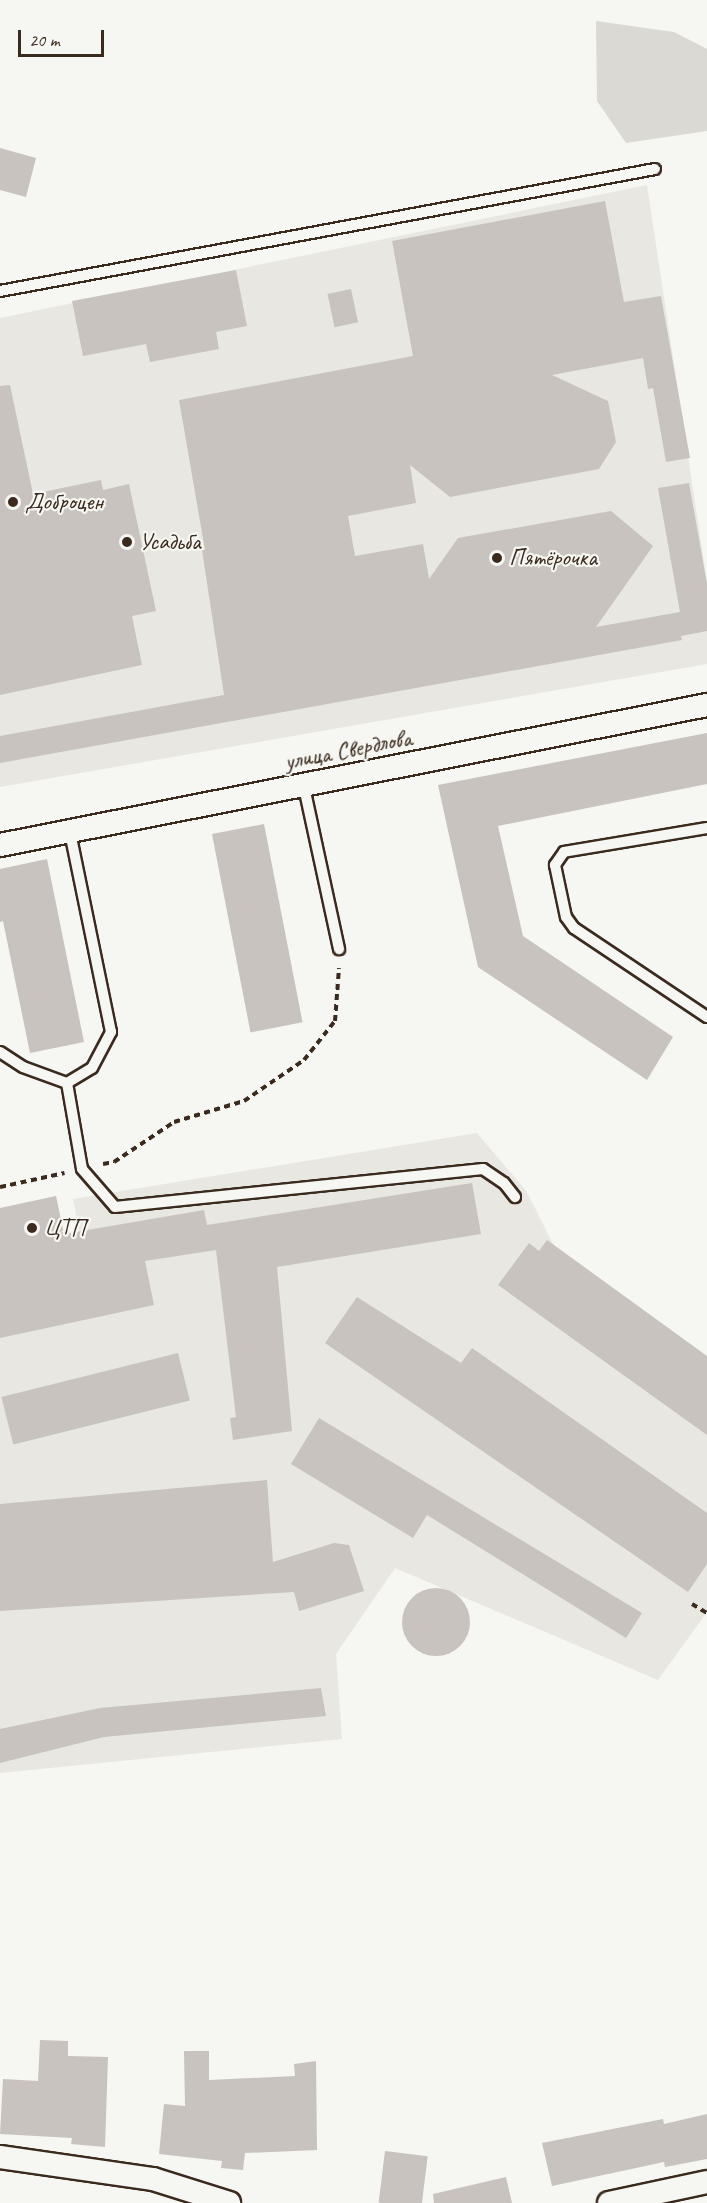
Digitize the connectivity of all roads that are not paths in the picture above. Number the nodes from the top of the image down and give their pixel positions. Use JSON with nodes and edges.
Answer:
{"nodes":[{"id":1,"x":655,"y":169,"type":"dead end"},
{"id":2,"x":0,"y":291,"type":"edge"},
{"id":3,"x":707,"y":705,"type":"edge"},
{"id":4,"x":304,"y":787,"type":"junction"},
{"id":5,"x":707,"y":828,"type":"edge"},
{"id":6,"x":70,"y":832,"type":"junction"},
{"id":7,"x":0,"y":845,"type":"edge"},
{"id":8,"x":339,"y":949,"type":"road end"},
{"id":9,"x":707,"y":1017,"type":"edge"},
{"id":10,"x":0,"y":1052,"type":"edge"},
{"id":11,"x":68,"y":1083,"type":"junction"},
{"id":12,"x":515,"y":1197,"type":"dead end"},
{"id":13,"x":0,"y":2157,"type":"edge"},
{"id":14,"x":707,"y":2182,"type":"edge"},
{"id":15,"x":229,"y":2203,"type":"edge"},
{"id":16,"x":609,"y":2203,"type":"edge"}],
"edges":[{"from":1,"to":2,"type":"lane"},
{"from":3,"to":4,"type":"street","name":"улица Свердлова"},
{"from":4,"to":6,"type":"street","name":"улица Свердлова"},
{"from":4,"to":8,"type":"lane"},
{"from":5,"to":9,"type":"lane"},
{"from":6,"to":7,"type":"street","name":"улица Свердлова"},
{"from":6,"to":11,"type":"lane"},
{"from":10,"to":11,"type":"lane"},
{"from":11,"to":12,"type":"lane"},
{"from":13,"to":15,"type":"street"},
{"from":14,"to":16,"type":"street"}]}
